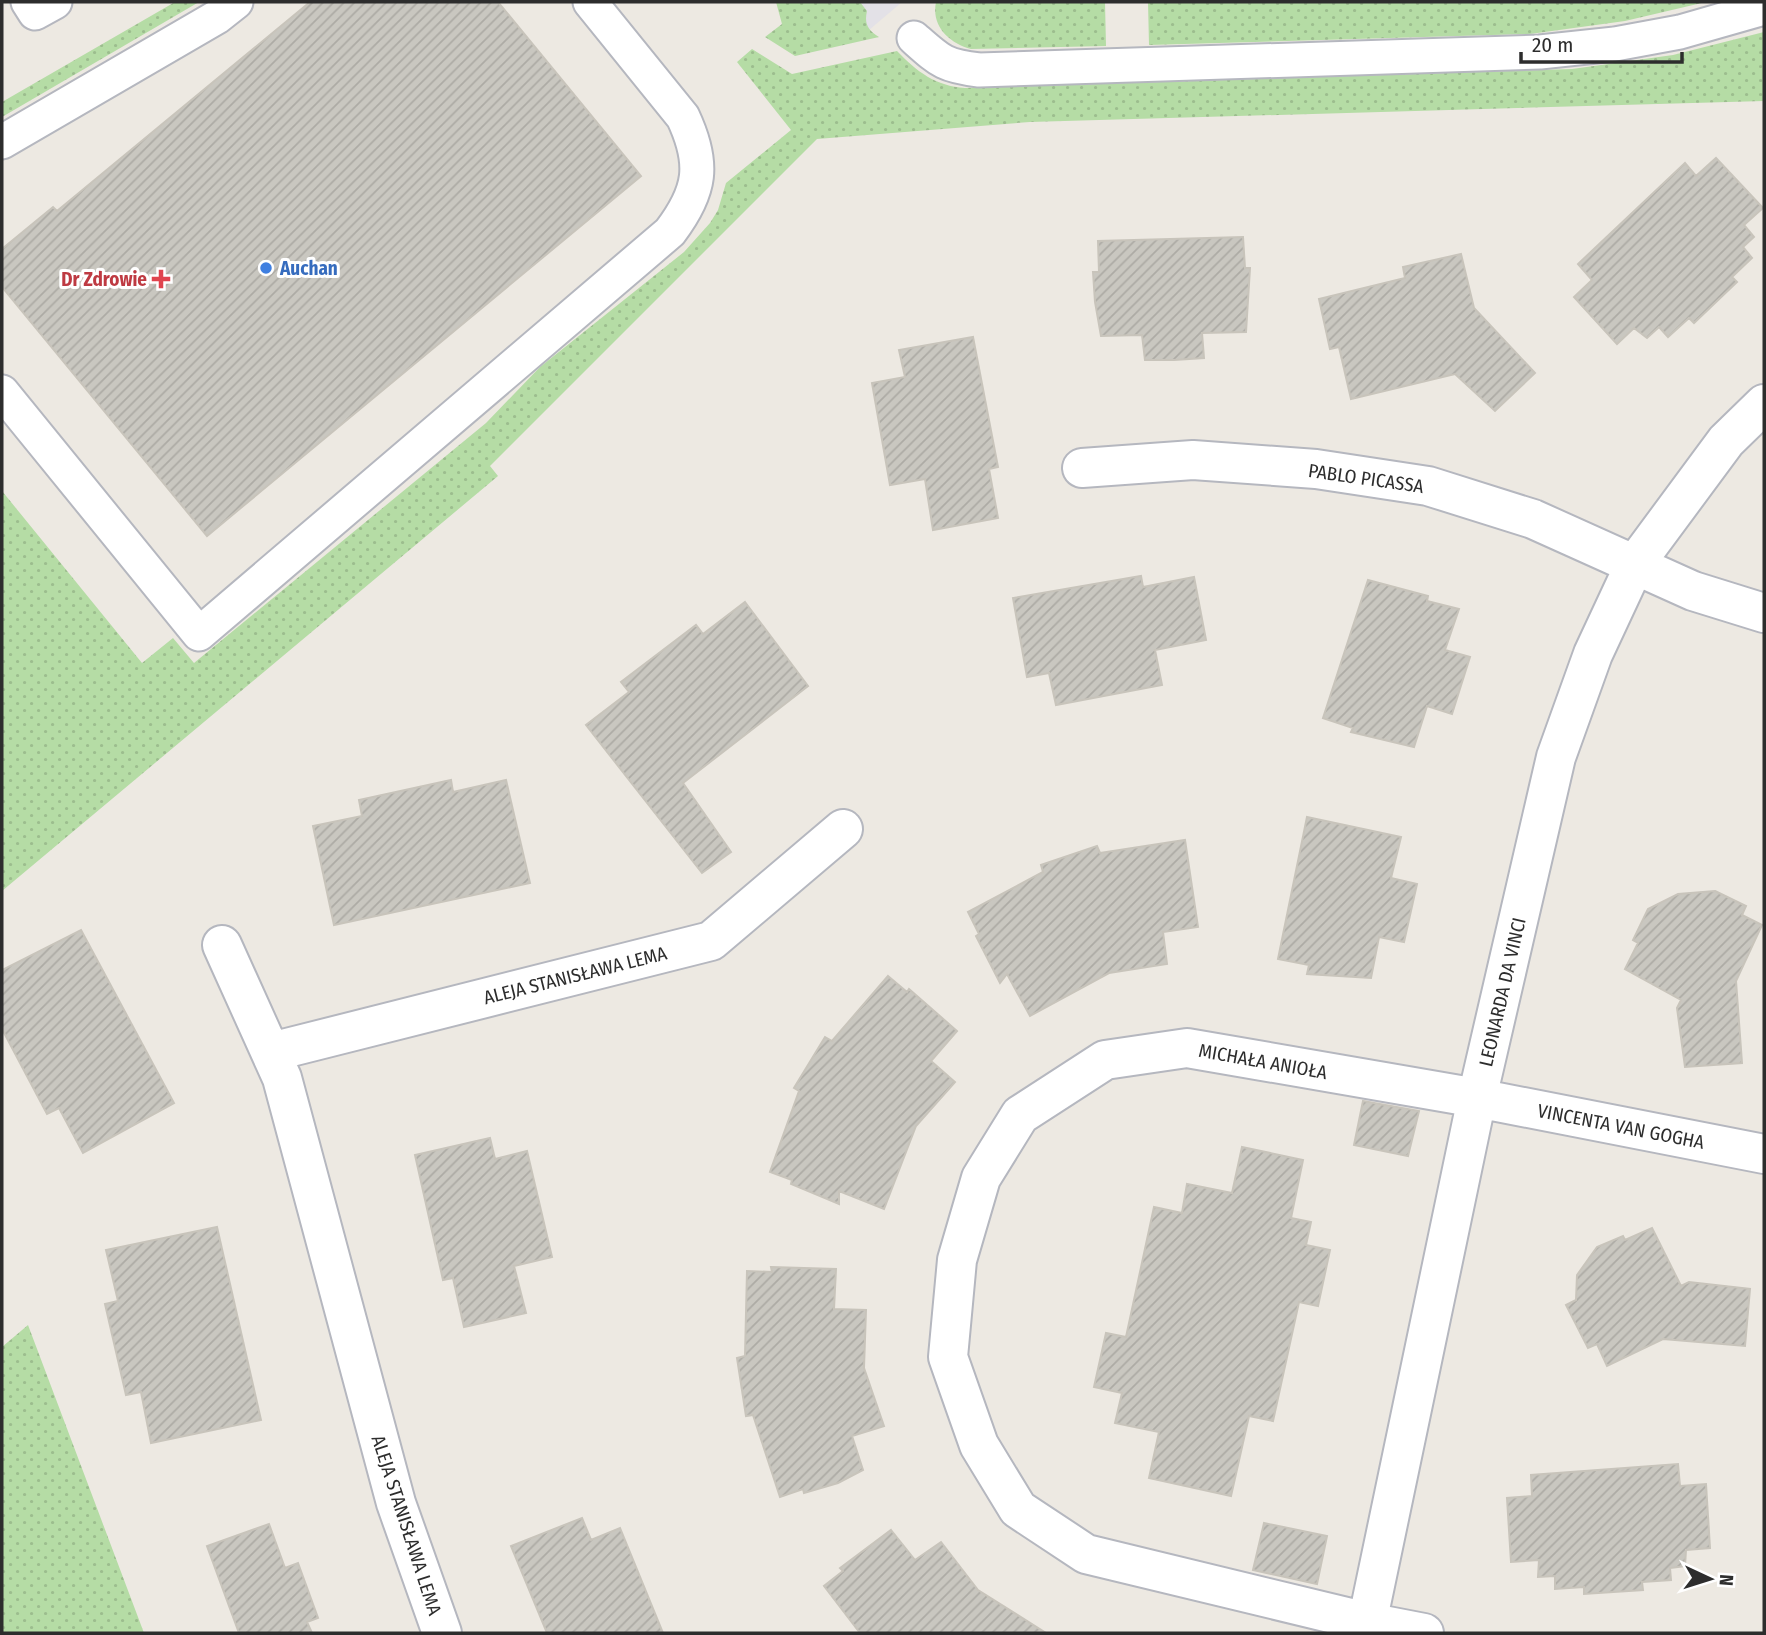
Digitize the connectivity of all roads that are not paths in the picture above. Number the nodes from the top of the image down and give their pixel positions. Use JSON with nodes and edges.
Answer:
{"nodes":[{"id":1,"x":29,"y":2,"type":"edge"},
{"id":2,"x":55,"y":2,"type":"edge"},
{"id":3,"x":236,"y":2,"type":"edge"},
{"id":4,"x":590,"y":2,"type":"edge"},
{"id":5,"x":1764,"y":8,"type":"edge"},
{"id":6,"x":914,"y":38,"type":"dead end"},
{"id":7,"x":2,"y":142,"type":"edge"},
{"id":8,"x":2,"y":392,"type":"edge"},
{"id":9,"x":1764,"y":404,"type":"edge"},
{"id":10,"x":1082,"y":468,"type":"dead end"},
{"id":11,"x":1635,"y":565,"type":"junction"},
{"id":12,"x":1764,"y":613,"type":"edge"},
{"id":13,"x":843,"y":829,"type":"dead end"},
{"id":14,"x":222,"y":945,"type":"dead end"},
{"id":15,"x":271,"y":1052,"type":"junction"},
{"id":16,"x":1477,"y":1098,"type":"junction"},
{"id":17,"x":1764,"y":1154,"type":"edge"},
{"id":18,"x":1366,"y":1628,"type":"edge"},
{"id":19,"x":442,"y":1633,"type":"edge"},
{"id":20,"x":1424,"y":1633,"type":"edge"}],
"edges":[{"from":1,"to":2,"type":"lane"},
{"from":3,"to":7,"type":"lane"},
{"from":4,"to":8,"type":"lane"},
{"from":5,"to":6,"type":"lane"},
{"from":9,"to":11,"type":"street","name":"LEONARDA DA VINCI"},
{"from":10,"to":11,"type":"street","name":"PABLO PICASSA"},
{"from":11,"to":12,"type":"street","name":"PABLO PICASSA"},
{"from":11,"to":16,"type":"street","name":"LEONARDA DA VINCI"},
{"from":13,"to":15,"type":"street","name":"ALEJA STANISŁAWA LEMA"},
{"from":14,"to":15,"type":"street","name":"ALEJA STANISŁAWA LEMA"},
{"from":15,"to":19,"type":"street","name":"ALEJA STANISŁAWA LEMA"},
{"from":16,"to":17,"type":"street","name":"VINCENTA VAN GOGHA"},
{"from":16,"to":18,"type":"street","name":"LEONARDA DA VINCI"},
{"from":16,"to":18,"type":"street","name":"MICHAŁA ANIOŁA"},
{"from":18,"to":20,"type":"street","name":"MICHAŁA ANIOŁA"}]}
